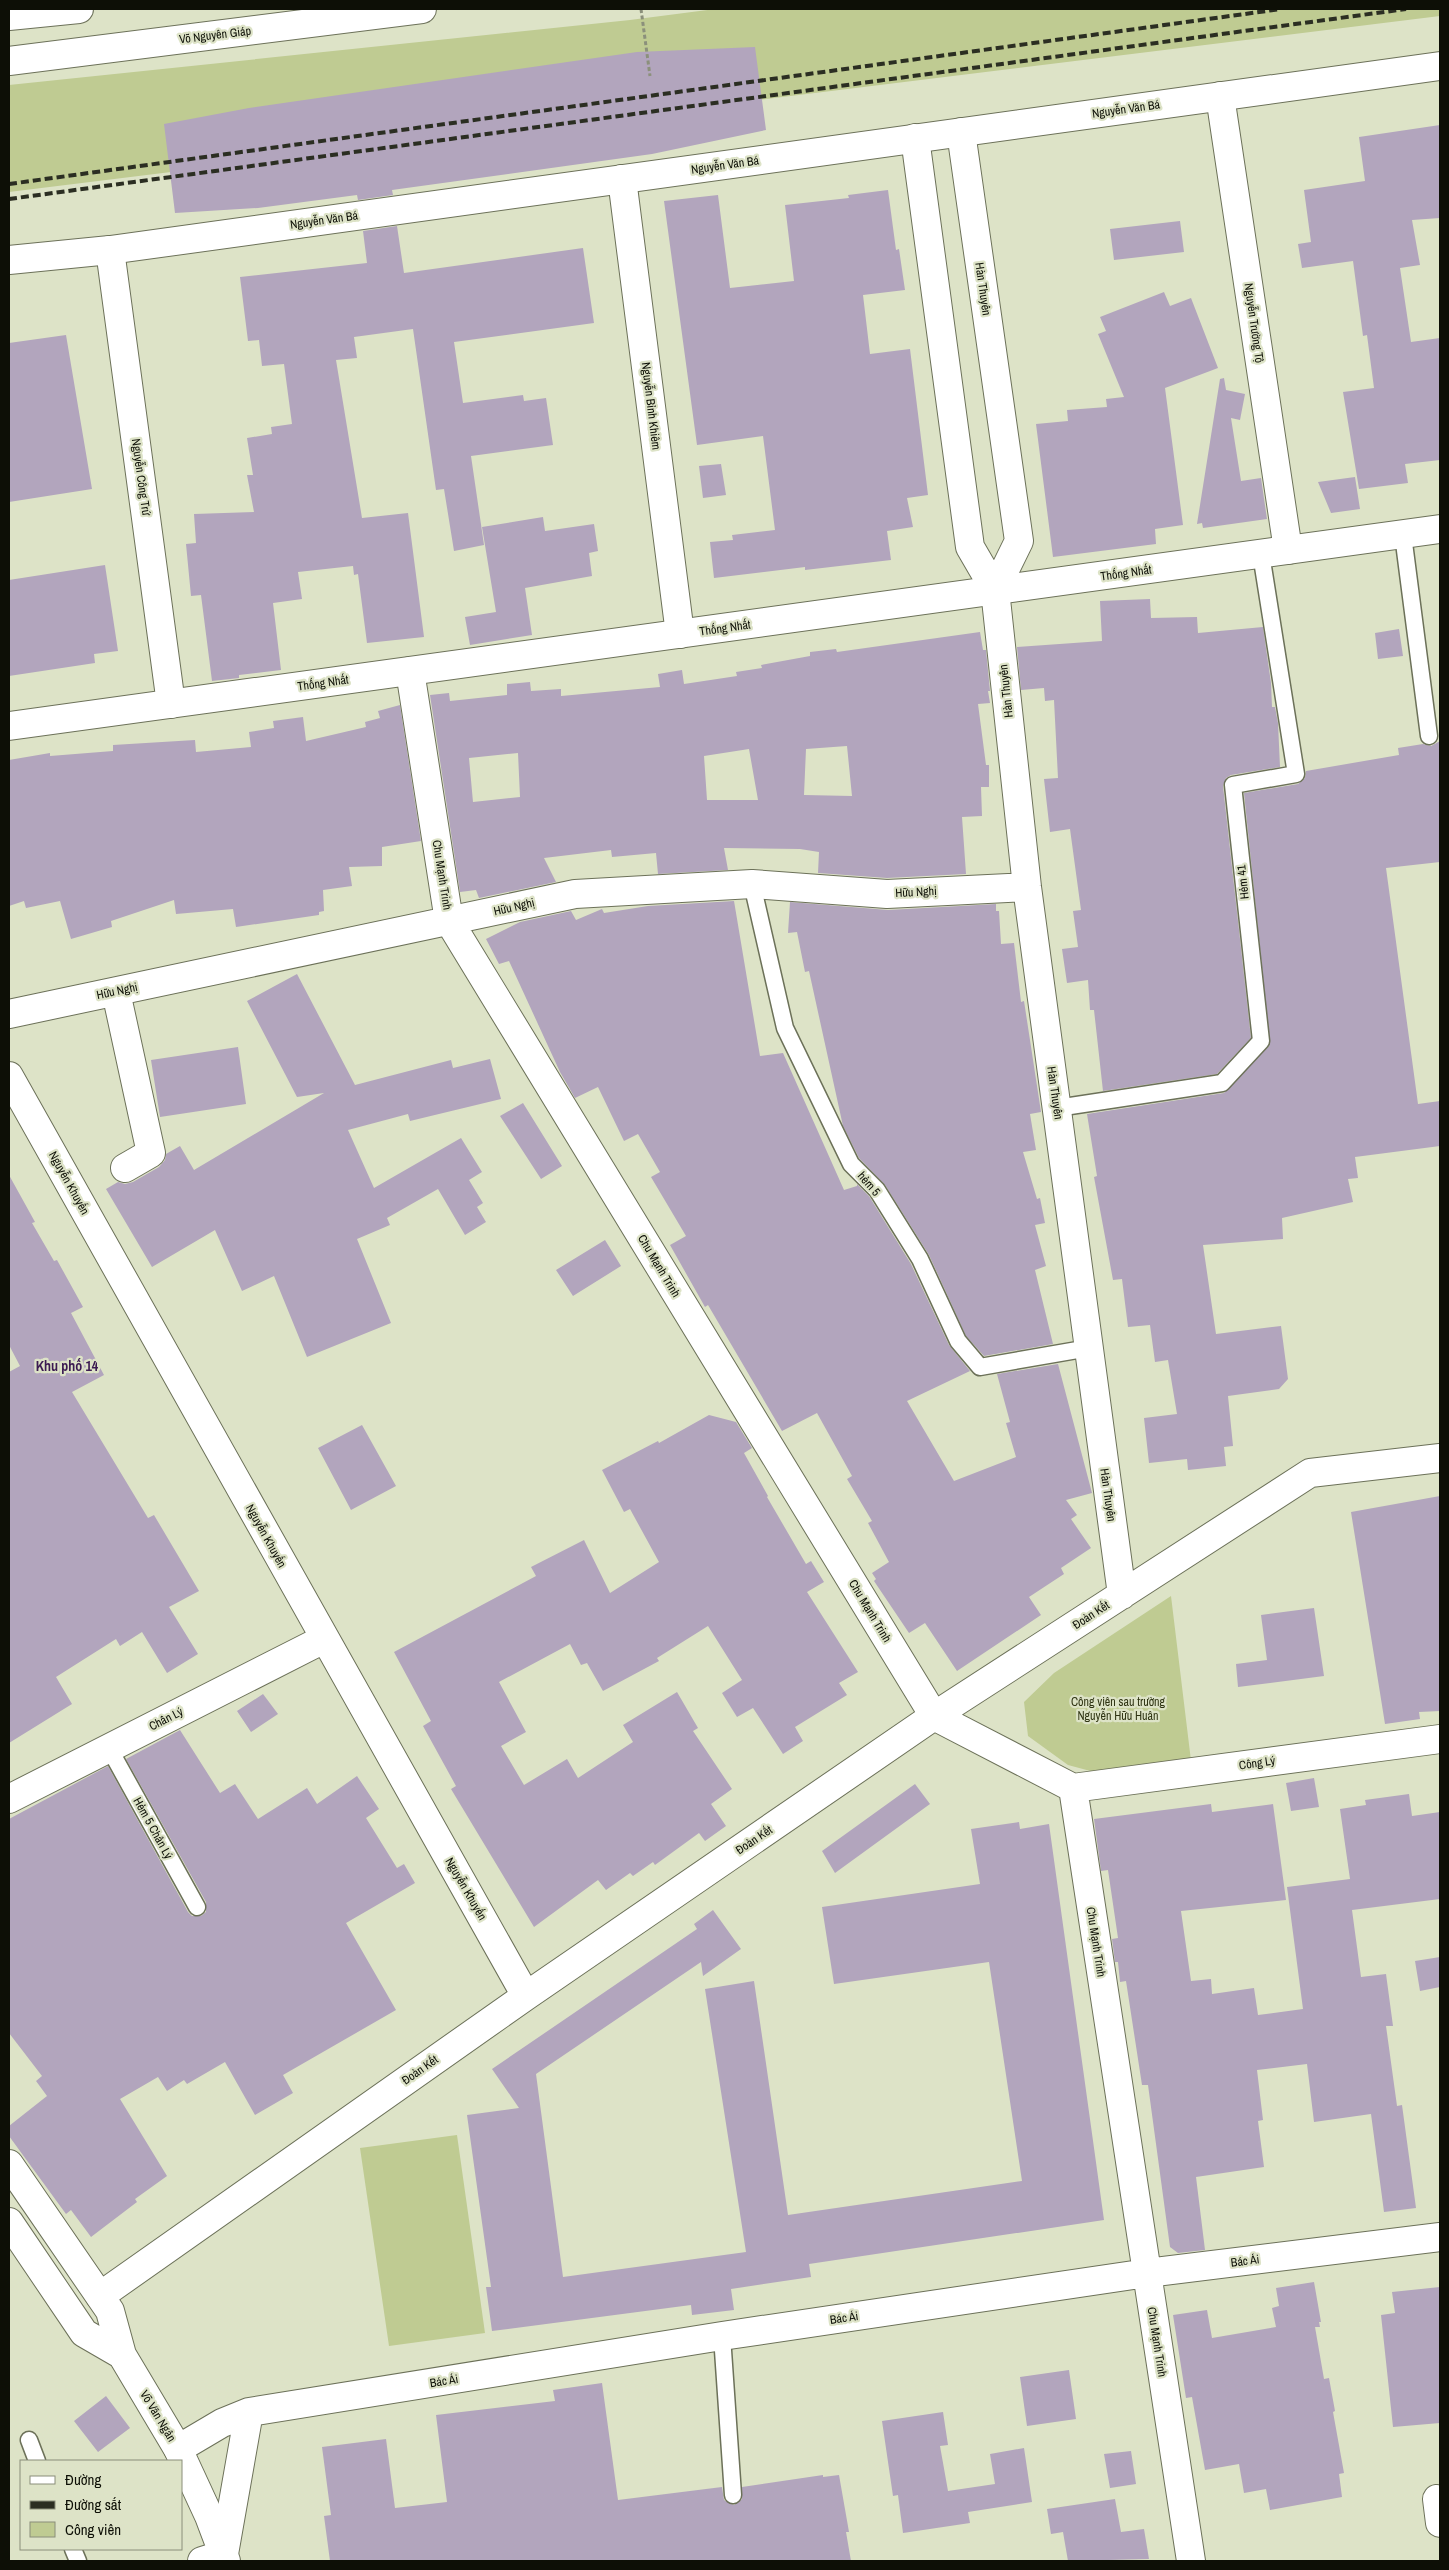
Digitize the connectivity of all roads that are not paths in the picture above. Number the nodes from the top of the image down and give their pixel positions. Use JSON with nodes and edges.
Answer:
{"nodes":[{"id":1,"x":79,"y":9,"type":"edge"},
{"id":2,"x":422,"y":9,"type":"edge"},
{"id":3,"x":9,"y":16,"type":"edge"},
{"id":4,"x":9,"y":61,"type":"edge"},
{"id":5,"x":1440,"y":66,"type":"edge"},
{"id":6,"x":1220,"y":96,"type":"junction"},
{"id":7,"x":961,"y":132,"type":"junction"},
{"id":8,"x":915,"y":138,"type":"junction"},
{"id":9,"x":622,"y":179,"type":"junction"},
{"id":10,"x":110,"y":250,"type":"junction"},
{"id":11,"x":9,"y":260,"type":"edge"},
{"id":12,"x":1440,"y":530,"type":"edge"},
{"id":13,"x":1403,"y":534,"type":"junction"},
{"id":14,"x":1288,"y":550,"type":"junction"},
{"id":15,"x":1261,"y":554,"type":"junction"},
{"id":16,"x":995,"y":590,"type":"junction"},
{"id":17,"x":680,"y":634,"type":"junction"},
{"id":18,"x":410,"y":671,"type":"junction"},
{"id":19,"x":171,"y":704,"type":"junction"},
{"id":20,"x":9,"y":726,"type":"edge"},
{"id":21,"x":1429,"y":736,"type":"dead end"},
{"id":22,"x":752,"y":884,"type":"junction"},
{"id":23,"x":1027,"y":887,"type":"junction"},
{"id":24,"x":449,"y":921,"type":"junction"},
{"id":25,"x":116,"y":992,"type":"junction"},
{"id":26,"x":9,"y":1014,"type":"edge"},
{"id":27,"x":9,"y":1076,"type":"edge"},
{"id":28,"x":1057,"y":1108,"type":"junction"},
{"id":29,"x":125,"y":1168,"type":"dead end"},
{"id":30,"x":1089,"y":1348,"type":"junction"},
{"id":31,"x":1440,"y":1458,"type":"edge"},
{"id":32,"x":1122,"y":1595,"type":"junction"},
{"id":33,"x":324,"y":1640,"type":"junction"},
{"id":34,"x":934,"y":1716,"type":"junction"},
{"id":35,"x":1440,"y":1739,"type":"edge"},
{"id":36,"x":108,"y":1748,"type":"junction"},
{"id":37,"x":1073,"y":1788,"type":"junction"},
{"id":38,"x":9,"y":1799,"type":"edge"},
{"id":39,"x":197,"y":1907,"type":"dead end"},
{"id":40,"x":526,"y":1996,"type":"junction"},
{"id":41,"x":9,"y":2164,"type":"edge"},
{"id":42,"x":9,"y":2222,"type":"edge"},
{"id":43,"x":1440,"y":2236,"type":"edge"},
{"id":44,"x":1147,"y":2273,"type":"junction"},
{"id":45,"x":100,"y":2296,"type":"junction"},
{"id":46,"x":722,"y":2336,"type":"junction"},
{"id":47,"x":122,"y":2355,"type":"junction"},
{"id":48,"x":249,"y":2412,"type":"junction"},
{"id":49,"x":29,"y":2440,"type":"dead end"},
{"id":50,"x":178,"y":2450,"type":"junction"},
{"id":51,"x":37,"y":2460,"type":"edge"},
{"id":52,"x":733,"y":2495,"type":"dead end"},
{"id":53,"x":217,"y":2559,"type":"edge"},
{"id":54,"x":1191,"y":2561,"type":"edge"}],
"edges":[{"from":1,"to":3,"type":"main road"},
{"from":2,"to":4,"type":"main road","name":"Võ Nguyên Giáp"},
{"from":5,"to":6,"type":"main road","name":"Nguyễn Văn Bá"},
{"from":6,"to":7,"type":"main road","name":"Nguyễn Văn Bá"},
{"from":6,"to":14,"type":"main road","name":"Nguyễn Trường Tộ"},
{"from":7,"to":8,"type":"main road","name":"Nguyễn Văn Bá"},
{"from":7,"to":16,"type":"main road","name":"Hàn Thuyên"},
{"from":8,"to":9,"type":"main road","name":"Nguyễn Văn Bá"},
{"from":8,"to":16,"type":"main road","name":"Hàn Thuyên"},
{"from":9,"to":10,"type":"main road","name":"Nguyễn Văn Bá"},
{"from":9,"to":17,"type":"main road","name":"Nguyễn Bỉnh Khiêm"},
{"from":10,"to":11,"type":"main road","name":"Nguyễn Văn Bá"},
{"from":10,"to":19,"type":"main road","name":"Nguyễn Công Trứ"},
{"from":12,"to":13,"type":"main road","name":"Thống Nhất"},
{"from":13,"to":14,"type":"main road","name":"Thống Nhất"},
{"from":13,"to":21,"type":"lane"},
{"from":14,"to":15,"type":"main road","name":"Thống Nhất"},
{"from":15,"to":16,"type":"main road","name":"Thống Nhất"},
{"from":15,"to":28,"type":"lane","name":"Hẻm 41"},
{"from":16,"to":17,"type":"main road","name":"Thống Nhất"},
{"from":16,"to":23,"type":"main road","name":"Hàn Thuyên"},
{"from":17,"to":18,"type":"main road","name":"Thống Nhất"},
{"from":18,"to":19,"type":"main road","name":"Thống Nhất"},
{"from":18,"to":24,"type":"main road","name":"Chu Mạnh Trinh"},
{"from":19,"to":20,"type":"main road","name":"Thống Nhất"},
{"from":22,"to":23,"type":"main road","name":"Hữu Nghị"},
{"from":22,"to":24,"type":"main road","name":"Hữu Nghị"},
{"from":22,"to":30,"type":"lane","name":"hẻm 5"},
{"from":23,"to":28,"type":"main road","name":"Hàn Thuyên"},
{"from":24,"to":25,"type":"main road","name":"Hữu Nghị"},
{"from":24,"to":34,"type":"main road","name":"Chu Mạnh Trinh"},
{"from":25,"to":26,"type":"main road","name":"Hữu Nghị"},
{"from":25,"to":29,"type":"main road"},
{"from":27,"to":33,"type":"main road","name":"Nguyễn Khuyến"},
{"from":28,"to":30,"type":"main road","name":"Hàn Thuyên"},
{"from":30,"to":32,"type":"main road","name":"Hàn Thuyên"},
{"from":31,"to":32,"type":"main road","name":"Đoàn Kết"},
{"from":32,"to":34,"type":"main road","name":"Đoàn Kết"},
{"from":33,"to":36,"type":"main road","name":"Chân Lý"},
{"from":33,"to":40,"type":"main road","name":"Nguyễn Khuyến"},
{"from":34,"to":37,"type":"main road"},
{"from":34,"to":40,"type":"main road","name":"Đoàn Kết"},
{"from":35,"to":37,"type":"main road","name":"Công Lý"},
{"from":36,"to":38,"type":"main road","name":"Chân Lý"},
{"from":36,"to":39,"type":"lane","name":"Hẻm 5 Chân Lý"},
{"from":37,"to":44,"type":"main road","name":"Chu Mạnh Trinh"},
{"from":40,"to":45,"type":"main road","name":"Đoàn Kết"},
{"from":41,"to":45,"type":"main road","name":"Võ Văn Ngân"},
{"from":42,"to":47,"type":"main road","name":"Võ Văn Ngân"},
{"from":43,"to":44,"type":"main road","name":"Bác Ái"},
{"from":44,"to":46,"type":"main road","name":"Bác Ái"},
{"from":44,"to":54,"type":"main road","name":"Chu Mạnh Trinh"},
{"from":45,"to":47,"type":"main road","name":"Võ Văn Ngân"},
{"from":46,"to":48,"type":"main road","name":"Bác Ái"},
{"from":46,"to":52,"type":"lane"},
{"from":47,"to":50,"type":"main road","name":"Võ Văn Ngân"},
{"from":48,"to":50,"type":"main road","name":"Bác Ái"},
{"from":48,"to":53,"type":"main road"},
{"from":49,"to":51,"type":"lane"},
{"from":50,"to":53,"type":"main road","name":"Võ Văn Ngân"}]}
